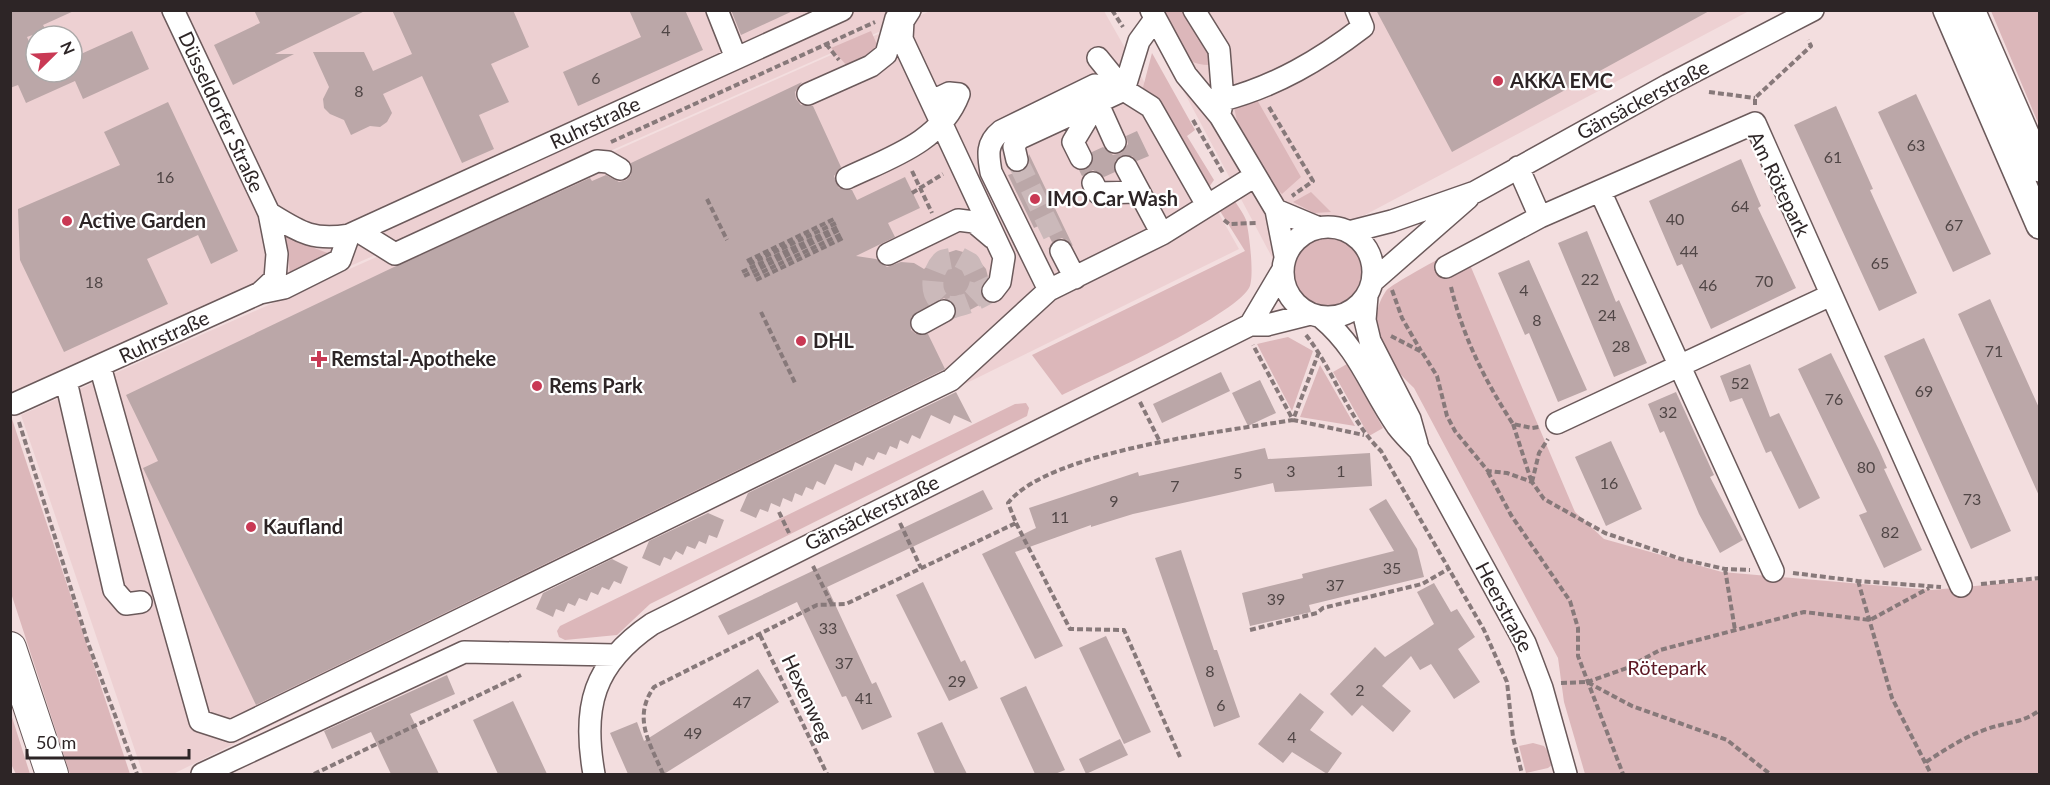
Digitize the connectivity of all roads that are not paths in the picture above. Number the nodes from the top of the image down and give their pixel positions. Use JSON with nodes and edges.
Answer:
{"nodes":[{"id":1,"x":173,"y":10,"type":"edge"},
{"id":2,"x":717,"y":10,"type":"edge"},
{"id":3,"x":842,"y":10,"type":"edge"},
{"id":4,"x":901,"y":10,"type":"edge"},
{"id":5,"x":910,"y":10,"type":"edge"},
{"id":6,"x":1194,"y":10,"type":"edge"},
{"id":7,"x":1356,"y":10,"type":"edge"},
{"id":8,"x":1813,"y":10,"type":"edge"},
{"id":9,"x":1947,"y":10,"type":"edge"},
{"id":10,"x":1971,"y":10,"type":"edge"},
{"id":11,"x":1153,"y":15,"type":"edge"},
{"id":12,"x":736,"y":58,"type":"junction"},
{"id":13,"x":1098,"y":58,"type":"dead end"},
{"id":14,"x":808,"y":94,"type":"dead end"},
{"id":15,"x":1112,"y":95,"type":"junction"},
{"id":16,"x":1222,"y":108,"type":"junction"},
{"id":17,"x":941,"y":121,"type":"junction"},
{"id":18,"x":1115,"y":142,"type":"dead end"},
{"id":19,"x":1081,"y":158,"type":"dead end"},
{"id":20,"x":1017,"y":160,"type":"tunnel mouth"},
{"id":21,"x":1126,"y":167,"type":"dead end"},
{"id":22,"x":1518,"y":167,"type":"junction"},
{"id":23,"x":2040,"y":168,"type":"edge"},
{"id":24,"x":620,"y":169,"type":"dead end"},
{"id":25,"x":1255,"y":176,"type":"junction"},
{"id":26,"x":847,"y":178,"type":"dead end"},
{"id":27,"x":1093,"y":183,"type":"dead end"},
{"id":28,"x":1600,"y":191,"type":"junction"},
{"id":29,"x":1137,"y":192,"type":"junction"},
{"id":30,"x":1475,"y":192,"type":"junction"},
{"id":31,"x":1282,"y":204,"type":"junction"},
{"id":32,"x":1207,"y":206,"type":"junction"},
{"id":33,"x":269,"y":213,"type":"junction"},
{"id":34,"x":1540,"y":217,"type":"junction"},
{"id":35,"x":2040,"y":225,"type":"edge"},
{"id":36,"x":1319,"y":228,"type":"junction"},
{"id":37,"x":1348,"y":232,"type":"junction"},
{"id":38,"x":353,"y":233,"type":"junction"},
{"id":39,"x":1162,"y":234,"type":"junction"},
{"id":40,"x":996,"y":240,"type":"junction"},
{"id":41,"x":1061,"y":251,"type":"tunnel mouth"},
{"id":42,"x":888,"y":254,"type":"dead end"},
{"id":43,"x":1284,"y":263,"type":"junction"},
{"id":44,"x":1446,"y":267,"type":"road end"},
{"id":45,"x":1075,"y":278,"type":"junction"},
{"id":46,"x":1377,"y":288,"type":"junction"},
{"id":47,"x":1049,"y":290,"type":"junction"},
{"id":48,"x":993,"y":291,"type":"tunnel mouth"},
{"id":49,"x":260,"y":293,"type":"junction"},
{"id":50,"x":1831,"y":295,"type":"junction"},
{"id":51,"x":944,"y":311,"type":"tunnel mouth"},
{"id":52,"x":1316,"y":316,"type":"junction"},
{"id":53,"x":922,"y":323,"type":"dead end"},
{"id":54,"x":1256,"y":332,"type":"junction"},
{"id":55,"x":1680,"y":364,"type":"junction"},
{"id":56,"x":100,"y":366,"type":"junction"},
{"id":57,"x":66,"y":381,"type":"junction"},
{"id":58,"x":14,"y":404,"type":"road end"},
{"id":59,"x":1557,"y":423,"type":"road end"},
{"id":60,"x":1419,"y":450,"type":"junction"},
{"id":61,"x":1773,"y":571,"type":"road end"},
{"id":62,"x":1961,"y":586,"type":"road end"},
{"id":63,"x":141,"y":602,"type":"dead end"},
{"id":64,"x":10,"y":648,"type":"edge"},
{"id":65,"x":615,"y":655,"type":"junction"},
{"id":66,"x":52,"y":774,"type":"edge"},
{"id":67,"x":202,"y":774,"type":"edge"},
{"id":68,"x":594,"y":774,"type":"edge"},
{"id":69,"x":1566,"y":774,"type":"edge"}],
"edges":[{"from":1,"to":33,"type":"street","name":"Düsseldorfer Straße"},
{"from":2,"to":12,"type":"street"},
{"from":3,"to":12,"type":"street","name":"Ruhrstraße"},
{"from":4,"to":14,"type":"street"},
{"from":5,"to":17,"type":"street"},
{"from":6,"to":16,"type":"street"},
{"from":7,"to":16,"type":"street"},
{"from":8,"to":22,"type":"street","name":"Gänsäckerstraße"},
{"from":9,"to":35,"type":"main road"},
{"from":10,"to":23,"type":"main road"},
{"from":11,"to":15,"type":"street"},
{"from":11,"to":16,"type":"street"},
{"from":12,"to":38,"type":"street","name":"Ruhrstraße"},
{"from":13,"to":15,"type":"street"},
{"from":15,"to":18,"type":"street"},
{"from":15,"to":19,"type":"street"},
{"from":15,"to":20,"type":"street"},
{"from":15,"to":32,"type":"street"},
{"from":15,"to":47,"type":"street"},
{"from":16,"to":25,"type":"street"},
{"from":17,"to":26,"type":"street"},
{"from":17,"to":40,"type":"street"},
{"from":21,"to":29,"type":"street"},
{"from":22,"to":30,"type":"street","name":"Gänsäckerstraße"},
{"from":22,"to":34,"type":"street"},
{"from":24,"to":38,"type":"street"},
{"from":25,"to":31,"type":"street"},
{"from":25,"to":32,"type":"street"},
{"from":27,"to":29,"type":"street"},
{"from":28,"to":34,"type":"street","name":"Am Rötepark"},
{"from":28,"to":50,"type":"street","name":"Am Rötepark"},
{"from":28,"to":55,"type":"street"},
{"from":29,"to":39,"type":"street"},
{"from":30,"to":37,"type":"street","name":"Gänsäckerstraße"},
{"from":30,"to":46,"type":"street","name":"Gänsäckerstraße"},
{"from":31,"to":36,"type":"street"},
{"from":31,"to":43,"type":"street"},
{"from":32,"to":39,"type":"street"},
{"from":33,"to":38,"type":"street","name":"Ruhrstraße"},
{"from":33,"to":49,"type":"street"},
{"from":34,"to":44,"type":"street","name":"Am Rötepark"},
{"from":36,"to":37,"type":"street"},
{"from":36,"to":43,"type":"street"},
{"from":37,"to":46,"type":"street"},
{"from":38,"to":49,"type":"street","name":"Ruhrstraße"},
{"from":39,"to":45,"type":"street"},
{"from":40,"to":42,"type":"street"},
{"from":40,"to":48,"type":"street"},
{"from":41,"to":45,"type":"street"},
{"from":43,"to":52,"type":"street"},
{"from":43,"to":54,"type":"street"},
{"from":45,"to":47,"type":"street"},
{"from":46,"to":52,"type":"street"},
{"from":46,"to":60,"type":"street","name":"Heerstraße"},
{"from":47,"to":56,"type":"street"},
{"from":49,"to":56,"type":"street","name":"Ruhrstraße"},
{"from":50,"to":55,"type":"street"},
{"from":50,"to":62,"type":"street","name":"Am Rötepark"},
{"from":51,"to":53,"type":"street"},
{"from":52,"to":54,"type":"street","name":"Gänsäckerstraße"},
{"from":52,"to":60,"type":"street","name":"Heerstraße"},
{"from":54,"to":65,"type":"street","name":"Gänsäckerstraße"},
{"from":55,"to":59,"type":"street"},
{"from":55,"to":61,"type":"street"},
{"from":56,"to":57,"type":"street","name":"Ruhrstraße"},
{"from":57,"to":58,"type":"street","name":"Ruhrstraße"},
{"from":57,"to":63,"type":"street"},
{"from":60,"to":69,"type":"street","name":"Heerstraße"},
{"from":64,"to":66,"type":"highway"},
{"from":65,"to":67,"type":"street"},
{"from":65,"to":68,"type":"street","name":"Gänsäckerstraße"}]}
